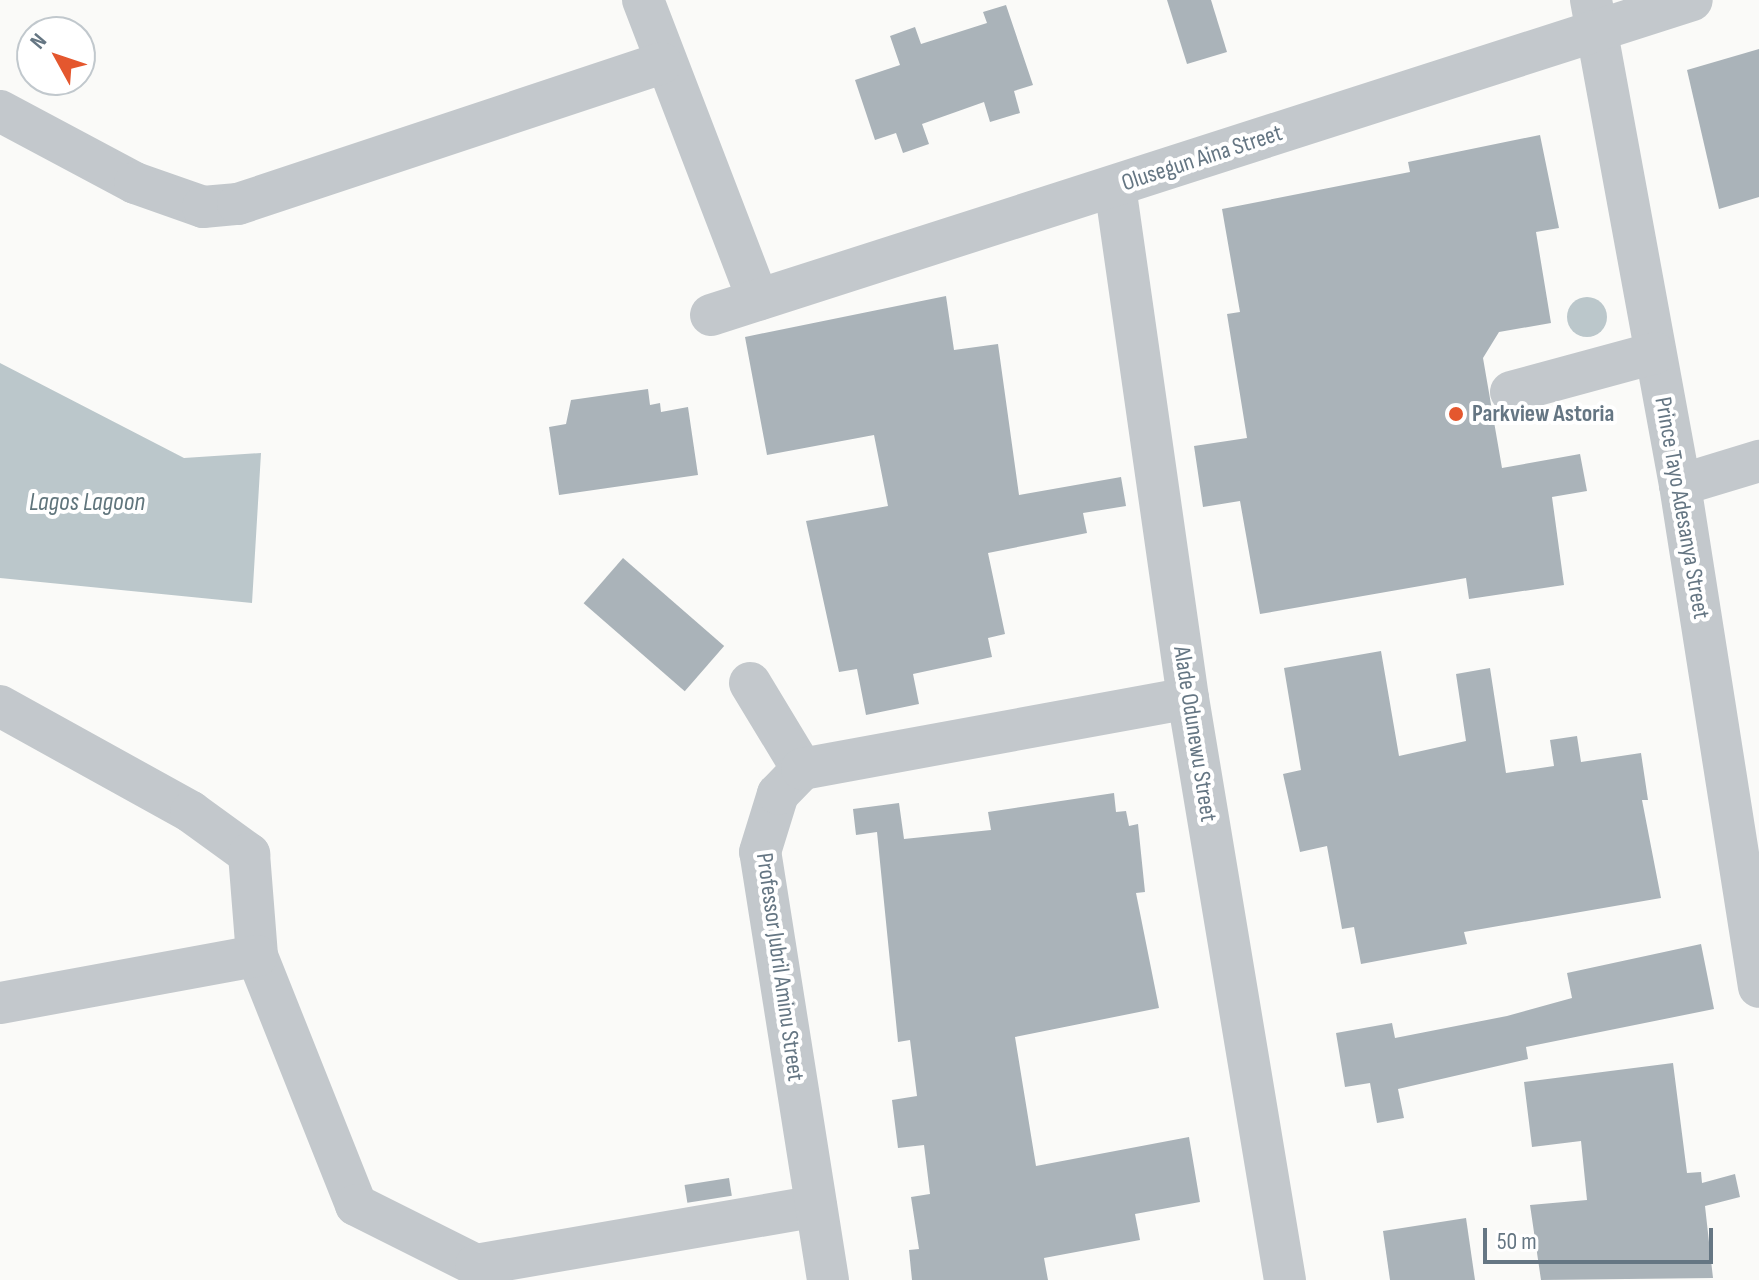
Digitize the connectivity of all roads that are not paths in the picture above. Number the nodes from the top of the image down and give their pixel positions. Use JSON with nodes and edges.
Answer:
{"nodes":[{"id":1,"x":643,"y":0,"type":"edge"},
{"id":2,"x":1692,"y":0,"type":"edge"},
{"id":3,"x":1595,"y":15,"type":"edge"},
{"id":4,"x":661,"y":63,"type":"junction"},
{"id":5,"x":0,"y":111,"type":"edge"},
{"id":6,"x":1115,"y":186,"type":"junction"},
{"id":7,"x":758,"y":300,"type":"junction"},
{"id":8,"x":711,"y":315,"type":"dead end"},
{"id":9,"x":1655,"y":353,"type":"junction"},
{"id":10,"x":1511,"y":392,"type":"dead end"},
{"id":11,"x":1759,"y":461,"type":"edge"},
{"id":12,"x":1680,"y":485,"type":"junction"},
{"id":13,"x":750,"y":683,"type":"dead end"},
{"id":14,"x":1188,"y":698,"type":"junction"},
{"id":15,"x":0,"y":706,"type":"edge"},
{"id":16,"x":802,"y":769,"type":"junction"},
{"id":17,"x":257,"y":956,"type":"junction"},
{"id":18,"x":1759,"y":987,"type":"edge"},
{"id":19,"x":0,"y":1003,"type":"edge"},
{"id":20,"x":816,"y":1206,"type":"junction"},
{"id":21,"x":828,"y":1280,"type":"edge"},
{"id":22,"x":1285,"y":1280,"type":"edge"}],
"edges":[{"from":1,"to":4,"type":"street"},
{"from":2,"to":3,"type":"street","name":"Olusegun Aina Street"},
{"from":3,"to":6,"type":"street","name":"Olusegun Aina Street"},
{"from":3,"to":9,"type":"street","name":"Prince Tayo Adesanya Street"},
{"from":4,"to":5,"type":"street"},
{"from":4,"to":7,"type":"street"},
{"from":6,"to":7,"type":"street","name":"Olusegun Aina Street"},
{"from":6,"to":14,"type":"street","name":"Alade Odunewu Street"},
{"from":7,"to":8,"type":"street","name":"Olusegun Aina Street"},
{"from":9,"to":10,"type":"street"},
{"from":9,"to":12,"type":"street","name":"Prince Tayo Adesanya Street"},
{"from":11,"to":12,"type":"street"},
{"from":12,"to":18,"type":"street","name":"Prince Tayo Adesanya Street"},
{"from":13,"to":16,"type":"street"},
{"from":14,"to":16,"type":"street"},
{"from":14,"to":22,"type":"street","name":"Alade Odunewu Street"},
{"from":15,"to":17,"type":"street"},
{"from":16,"to":20,"type":"street","name":"Professor Jubril Aminu Street"},
{"from":17,"to":19,"type":"street"},
{"from":17,"to":20,"type":"street"},
{"from":20,"to":21,"type":"street","name":"Professor Jubril Aminu Street"}]}
